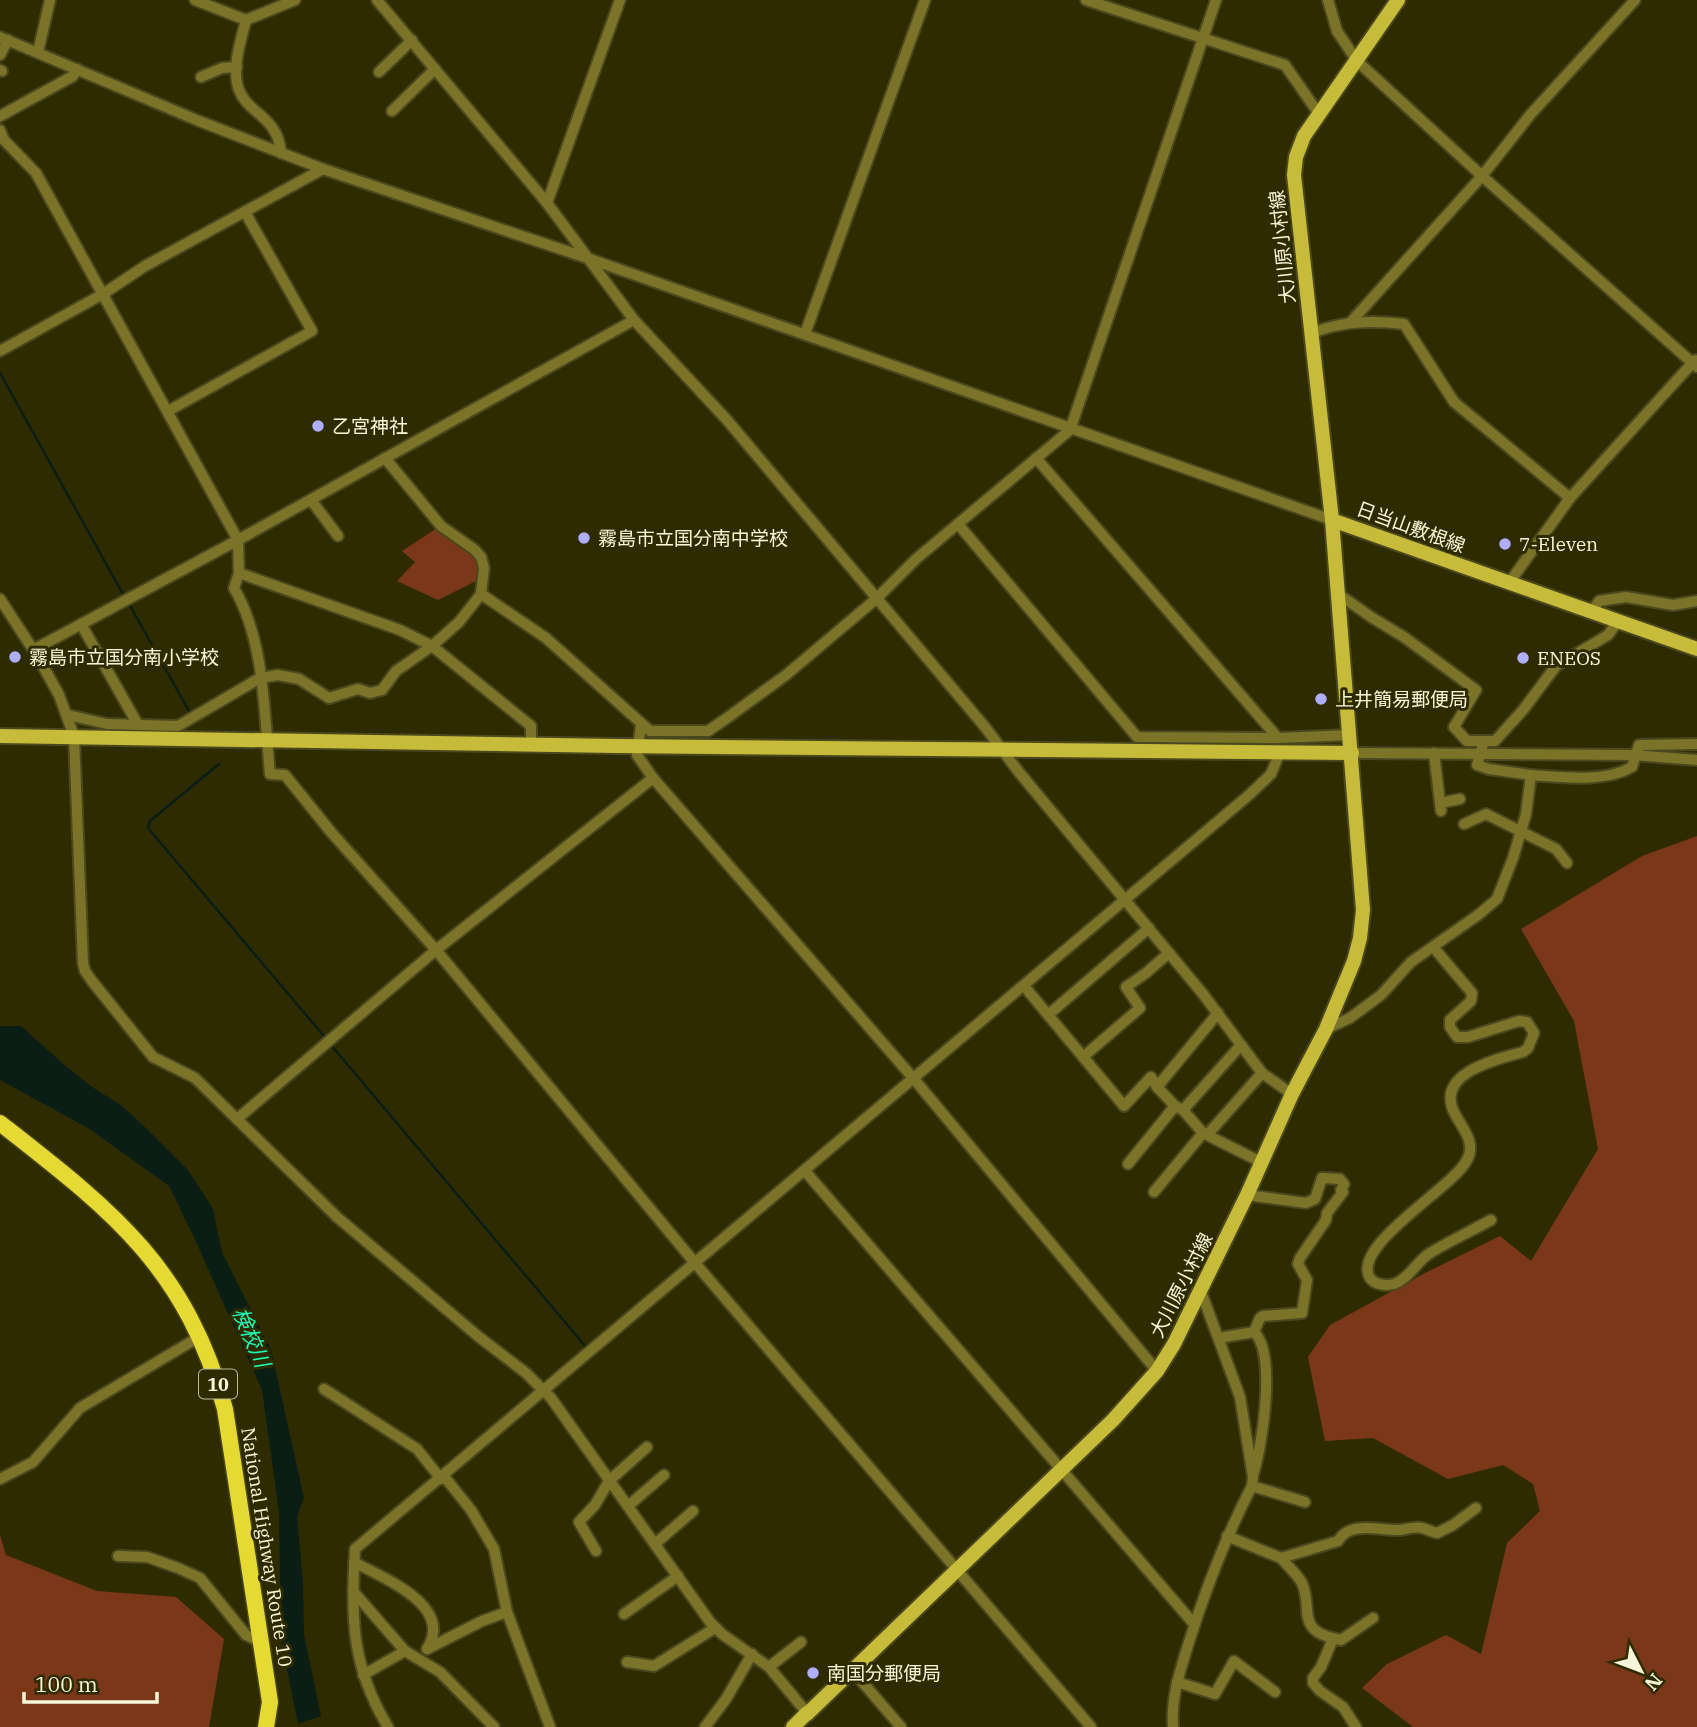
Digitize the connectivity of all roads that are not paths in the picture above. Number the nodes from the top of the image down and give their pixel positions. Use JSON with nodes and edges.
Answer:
{"nodes":[{"id":1,"x":50,"y":0,"type":"edge"},
{"id":2,"x":195,"y":0,"type":"edge"},
{"id":3,"x":295,"y":0,"type":"edge"},
{"id":4,"x":377,"y":0,"type":"edge"},
{"id":5,"x":620,"y":0,"type":"edge"},
{"id":6,"x":925,"y":0,"type":"edge"},
{"id":7,"x":1086,"y":0,"type":"edge"},
{"id":8,"x":1216,"y":0,"type":"edge"},
{"id":9,"x":1328,"y":0,"type":"edge"},
{"id":10,"x":1398,"y":0,"type":"edge"},
{"id":11,"x":1635,"y":0,"type":"edge"},
{"id":12,"x":246,"y":20,"type":"junction"},
{"id":13,"x":4,"y":38,"type":"edge"},
{"id":14,"x":1202,"y":39,"type":"junction"},
{"id":15,"x":412,"y":40,"type":"junction"},
{"id":16,"x":38,"y":52,"type":"junction"},
{"id":17,"x":0,"y":55,"type":"edge"},
{"id":18,"x":1357,"y":61,"type":"junction"},
{"id":19,"x":237,"y":67,"type":"junction"},
{"id":20,"x":435,"y":68,"type":"junction"},
{"id":21,"x":77,"y":69,"type":"junction"},
{"id":22,"x":379,"y":72,"type":"dead end"},
{"id":23,"x":201,"y":77,"type":"dead end"},
{"id":24,"x":392,"y":111,"type":"dead end"},
{"id":25,"x":1319,"y":114,"type":"junction"},
{"id":26,"x":0,"y":116,"type":"edge"},
{"id":27,"x":0,"y":130,"type":"edge"},
{"id":28,"x":281,"y":153,"type":"junction"},
{"id":29,"x":323,"y":169,"type":"junction"},
{"id":30,"x":1482,"y":176,"type":"junction"},
{"id":31,"x":547,"y":203,"type":"junction"},
{"id":32,"x":245,"y":212,"type":"junction"},
{"id":33,"x":587,"y":258,"type":"junction"},
{"id":34,"x":103,"y":294,"type":"junction"},
{"id":35,"x":634,"y":320,"type":"junction"},
{"id":36,"x":1350,"y":323,"type":"junction"},
{"id":37,"x":805,"y":334,"type":"junction"},
{"id":38,"x":1311,"y":334,"type":"junction"},
{"id":39,"x":0,"y":351,"type":"edge"},
{"id":40,"x":1695,"y":363,"type":"edge"},
{"id":41,"x":168,"y":411,"type":"junction"},
{"id":42,"x":1070,"y":430,"type":"junction"},
{"id":43,"x":385,"y":458,"type":"junction"},
{"id":44,"x":1036,"y":458,"type":"junction"},
{"id":45,"x":1570,"y":498,"type":"junction"},
{"id":46,"x":311,"y":500,"type":"junction"},
{"id":47,"x":1332,"y":520,"type":"junction"},
{"id":48,"x":958,"y":524,"type":"junction"},
{"id":49,"x":338,"y":536,"type":"dead end"},
{"id":50,"x":238,"y":540,"type":"junction"},
{"id":51,"x":239,"y":573,"type":"junction"},
{"id":52,"x":1509,"y":583,"type":"junction"},
{"id":53,"x":1337,"y":593,"type":"junction"},
{"id":54,"x":481,"y":594,"type":"junction"},
{"id":55,"x":0,"y":599,"type":"edge"},
{"id":56,"x":876,"y":599,"type":"junction"},
{"id":57,"x":1697,"y":601,"type":"edge"},
{"id":58,"x":1592,"y":612,"type":"junction"},
{"id":59,"x":1618,"y":621,"type":"junction"},
{"id":60,"x":81,"y":624,"type":"junction"},
{"id":61,"x":432,"y":646,"type":"junction"},
{"id":62,"x":1697,"y":649,"type":"edge"},
{"id":63,"x":33,"y":650,"type":"junction"},
{"id":64,"x":260,"y":678,"type":"junction"},
{"id":65,"x":68,"y":715,"type":"junction"},
{"id":66,"x":137,"y":723,"type":"junction"},
{"id":67,"x":641,"y":725,"type":"junction"},
{"id":68,"x":1350,"y":735,"type":"junction"},
{"id":69,"x":0,"y":736,"type":"edge"},
{"id":70,"x":74,"y":736,"type":"junction"},
{"id":71,"x":267,"y":739,"type":"junction"},
{"id":72,"x":1484,"y":741,"type":"junction"},
{"id":73,"x":531,"y":744,"type":"junction"},
{"id":74,"x":1697,"y":744,"type":"edge"},
{"id":75,"x":1279,"y":745,"type":"junction"},
{"id":76,"x":639,"y":746,"type":"junction"},
{"id":77,"x":1002,"y":750,"type":"junction"},
{"id":78,"x":1352,"y":753,"type":"junction"},
{"id":79,"x":1434,"y":753,"type":"junction"},
{"id":80,"x":1480,"y":753,"type":"junction"},
{"id":81,"x":1634,"y":755,"type":"junction"},
{"id":82,"x":1697,"y":760,"type":"edge"},
{"id":83,"x":1531,"y":775,"type":"junction"},
{"id":84,"x":653,"y":778,"type":"junction"},
{"id":85,"x":1460,"y":799,"type":"dead end"},
{"id":86,"x":1469,"y":825,"type":"dead end"},
{"id":87,"x":1520,"y":833,"type":"junction"},
{"id":88,"x":1567,"y":863,"type":"dead end"},
{"id":89,"x":1126,"y":900,"type":"junction"},
{"id":90,"x":1149,"y":928,"type":"junction"},
{"id":91,"x":1434,"y":948,"type":"junction"},
{"id":92,"x":436,"y":950,"type":"junction"},
{"id":93,"x":1169,"y":953,"type":"junction"},
{"id":94,"x":1024,"y":986,"type":"junction"},
{"id":95,"x":1218,"y":1013,"type":"junction"},
{"id":96,"x":1048,"y":1015,"type":"junction"},
{"id":97,"x":1326,"y":1029,"type":"junction"},
{"id":98,"x":1241,"y":1045,"type":"junction"},
{"id":99,"x":1083,"y":1057,"type":"junction"},
{"id":100,"x":1262,"y":1073,"type":"junction"},
{"id":101,"x":914,"y":1079,"type":"junction"},
{"id":102,"x":1157,"y":1087,"type":"junction"},
{"id":103,"x":1292,"y":1094,"type":"junction"},
{"id":104,"x":1179,"y":1108,"type":"junction"},
{"id":105,"x":237,"y":1119,"type":"junction"},
{"id":106,"x":0,"y":1123,"type":"edge"},
{"id":107,"x":1206,"y":1134,"type":"junction"},
{"id":108,"x":1261,"y":1162,"type":"junction"},
{"id":109,"x":1128,"y":1164,"type":"dead end"},
{"id":110,"x":805,"y":1171,"type":"junction"},
{"id":111,"x":1154,"y":1192,"type":"dead end"},
{"id":112,"x":1247,"y":1195,"type":"junction"},
{"id":113,"x":1491,"y":1220,"type":"dead end"},
{"id":114,"x":695,"y":1263,"type":"junction"},
{"id":115,"x":1200,"y":1289,"type":"junction"},
{"id":116,"x":1254,"y":1332,"type":"junction"},
{"id":117,"x":199,"y":1337,"type":"junction"},
{"id":118,"x":1219,"y":1338,"type":"junction"},
{"id":119,"x":1157,"y":1371,"type":"junction"},
{"id":120,"x":324,"y":1388,"type":"dead end"},
{"id":121,"x":544,"y":1391,"type":"junction"},
{"id":122,"x":647,"y":1447,"type":"dead end"},
{"id":123,"x":1060,"y":1470,"type":"junction"},
{"id":124,"x":664,"y":1475,"type":"dead end"},
{"id":125,"x":442,"y":1477,"type":"junction"},
{"id":126,"x":0,"y":1479,"type":"edge"},
{"id":127,"x":609,"y":1481,"type":"junction"},
{"id":128,"x":1252,"y":1481,"type":"junction"},
{"id":129,"x":1305,"y":1502,"type":"dead end"},
{"id":130,"x":628,"y":1506,"type":"junction"},
{"id":131,"x":1476,"y":1508,"type":"dead end"},
{"id":132,"x":694,"y":1511,"type":"dead end"},
{"id":133,"x":1227,"y":1536,"type":"junction"},
{"id":134,"x":655,"y":1544,"type":"junction"},
{"id":135,"x":596,"y":1551,"type":"dead end"},
{"id":136,"x":118,"y":1556,"type":"dead end"},
{"id":137,"x":1281,"y":1558,"type":"junction"},
{"id":138,"x":354,"y":1562,"type":"junction"},
{"id":139,"x":956,"y":1569,"type":"junction"},
{"id":140,"x":678,"y":1576,"type":"junction"},
{"id":141,"x":353,"y":1591,"type":"junction"},
{"id":142,"x":507,"y":1612,"type":"junction"},
{"id":143,"x":624,"y":1614,"type":"dead end"},
{"id":144,"x":1373,"y":1618,"type":"dead end"},
{"id":145,"x":1194,"y":1625,"type":"junction"},
{"id":146,"x":715,"y":1628,"type":"junction"},
{"id":147,"x":1333,"y":1639,"type":"junction"},
{"id":148,"x":261,"y":1642,"type":"junction"},
{"id":149,"x":801,"y":1642,"type":"dead end"},
{"id":150,"x":427,"y":1649,"type":"junction"},
{"id":151,"x":409,"y":1654,"type":"junction"},
{"id":152,"x":752,"y":1654,"type":"junction"},
{"id":153,"x":627,"y":1662,"type":"dead end"},
{"id":154,"x":769,"y":1667,"type":"junction"},
{"id":155,"x":852,"y":1670,"type":"junction"},
{"id":156,"x":363,"y":1675,"type":"junction"},
{"id":157,"x":1177,"y":1682,"type":"junction"},
{"id":158,"x":1275,"y":1692,"type":"dead end"},
{"id":159,"x":807,"y":1714,"type":"junction"},
{"id":160,"x":266,"y":1727,"type":"edge"},
{"id":161,"x":388,"y":1727,"type":"edge"},
{"id":162,"x":494,"y":1727,"type":"edge"},
{"id":163,"x":550,"y":1727,"type":"edge"},
{"id":164,"x":705,"y":1727,"type":"edge"},
{"id":165,"x":793,"y":1727,"type":"edge"},
{"id":166,"x":901,"y":1727,"type":"edge"},
{"id":167,"x":1091,"y":1727,"type":"edge"},
{"id":168,"x":1174,"y":1727,"type":"edge"},
{"id":169,"x":1356,"y":1727,"type":"edge"}],
"edges":[{"from":1,"to":16,"type":"street"},
{"from":2,"to":12,"type":"street"},
{"from":3,"to":12,"type":"street"},
{"from":4,"to":15,"type":"street"},
{"from":5,"to":31,"type":"street"},
{"from":6,"to":37,"type":"street"},
{"from":7,"to":14,"type":"street"},
{"from":8,"to":14,"type":"street"},
{"from":9,"to":18,"type":"street"},
{"from":10,"to":18,"type":"main road","name":"大川原小村線"},
{"from":11,"to":30,"type":"street"},
{"from":12,"to":19,"type":"street"},
{"from":13,"to":16,"type":"street"},
{"from":13,"to":17,"type":"street"},
{"from":14,"to":25,"type":"street"},
{"from":14,"to":42,"type":"street"},
{"from":15,"to":20,"type":"street"},
{"from":15,"to":22,"type":"street"},
{"from":16,"to":21,"type":"street"},
{"from":18,"to":25,"type":"main road","name":"大川原小村線"},
{"from":18,"to":30,"type":"street"},
{"from":19,"to":23,"type":"street"},
{"from":19,"to":28,"type":"street"},
{"from":20,"to":24,"type":"street"},
{"from":20,"to":31,"type":"street"},
{"from":21,"to":26,"type":"street"},
{"from":21,"to":28,"type":"street"},
{"from":25,"to":38,"type":"main road","name":"大川原小村線"},
{"from":27,"to":34,"type":"street"},
{"from":28,"to":29,"type":"street"},
{"from":29,"to":32,"type":"street"},
{"from":29,"to":33,"type":"street"},
{"from":30,"to":36,"type":"street"},
{"from":30,"to":40,"type":"street"},
{"from":31,"to":33,"type":"street"},
{"from":32,"to":34,"type":"street"},
{"from":32,"to":41,"type":"street"},
{"from":33,"to":35,"type":"street"},
{"from":33,"to":37,"type":"street"},
{"from":34,"to":39,"type":"street"},
{"from":34,"to":41,"type":"street"},
{"from":35,"to":43,"type":"street"},
{"from":35,"to":56,"type":"street"},
{"from":36,"to":38,"type":"street"},
{"from":36,"to":45,"type":"street"},
{"from":37,"to":42,"type":"street"},
{"from":38,"to":47,"type":"main road","name":"大川原小村線"},
{"from":40,"to":45,"type":"street"},
{"from":41,"to":50,"type":"street"},
{"from":42,"to":44,"type":"street"},
{"from":42,"to":47,"type":"street"},
{"from":43,"to":46,"type":"street"},
{"from":43,"to":54,"type":"street"},
{"from":44,"to":48,"type":"street"},
{"from":44,"to":75,"type":"street"},
{"from":45,"to":52,"type":"street"},
{"from":46,"to":49,"type":"street"},
{"from":46,"to":50,"type":"street"},
{"from":47,"to":52,"type":"main road","name":"日当山敷根線"},
{"from":47,"to":53,"type":"main road","name":"日当山敷根線"},
{"from":48,"to":56,"type":"street"},
{"from":48,"to":75,"type":"street"},
{"from":50,"to":51,"type":"street"},
{"from":50,"to":60,"type":"street"},
{"from":51,"to":61,"type":"street"},
{"from":51,"to":64,"type":"street"},
{"from":52,"to":58,"type":"main road","name":"日当山敷根線"},
{"from":53,"to":68,"type":"main road","name":"日当山敷根線"},
{"from":53,"to":72,"type":"street"},
{"from":54,"to":61,"type":"street"},
{"from":54,"to":67,"type":"street"},
{"from":55,"to":63,"type":"street"},
{"from":56,"to":67,"type":"street"},
{"from":56,"to":77,"type":"street"},
{"from":57,"to":58,"type":"street"},
{"from":58,"to":59,"type":"main road","name":"日当山敷根線"},
{"from":59,"to":62,"type":"main road","name":"日当山敷根線"},
{"from":59,"to":72,"type":"street"},
{"from":60,"to":63,"type":"street"},
{"from":60,"to":66,"type":"street"},
{"from":61,"to":64,"type":"street"},
{"from":61,"to":73,"type":"street"},
{"from":63,"to":65,"type":"street"},
{"from":64,"to":66,"type":"street"},
{"from":64,"to":71,"type":"street"},
{"from":65,"to":66,"type":"street"},
{"from":65,"to":70,"type":"street"},
{"from":67,"to":76,"type":"street"},
{"from":68,"to":75,"type":"street"},
{"from":68,"to":78,"type":"main road","name":"日当山敷根線"},
{"from":69,"to":70,"type":"main road"},
{"from":70,"to":71,"type":"main road"},
{"from":70,"to":105,"type":"street"},
{"from":71,"to":73,"type":"main road"},
{"from":71,"to":92,"type":"street"},
{"from":72,"to":80,"type":"street"},
{"from":73,"to":76,"type":"main road"},
{"from":74,"to":81,"type":"street"},
{"from":75,"to":77,"type":"main road"},
{"from":75,"to":78,"type":"main road"},
{"from":75,"to":89,"type":"street"},
{"from":76,"to":77,"type":"main road"},
{"from":76,"to":84,"type":"street"},
{"from":77,"to":89,"type":"street"},
{"from":78,"to":79,"type":"street"},
{"from":78,"to":97,"type":"main road","name":"大川原小村線"},
{"from":79,"to":80,"type":"street"},
{"from":79,"to":85,"type":"street"},
{"from":80,"to":81,"type":"street"},
{"from":80,"to":83,"type":"street"},
{"from":81,"to":82,"type":"street"},
{"from":81,"to":83,"type":"street"},
{"from":83,"to":87,"type":"street"},
{"from":84,"to":92,"type":"street"},
{"from":84,"to":101,"type":"street"},
{"from":86,"to":87,"type":"street"},
{"from":87,"to":88,"type":"street"},
{"from":87,"to":91,"type":"street"},
{"from":89,"to":90,"type":"street"},
{"from":89,"to":94,"type":"street"},
{"from":90,"to":93,"type":"street"},
{"from":90,"to":96,"type":"street"},
{"from":91,"to":97,"type":"street"},
{"from":91,"to":113,"type":"street"},
{"from":92,"to":105,"type":"street"},
{"from":92,"to":114,"type":"street"},
{"from":93,"to":95,"type":"street"},
{"from":93,"to":99,"type":"street"},
{"from":94,"to":96,"type":"street"},
{"from":94,"to":101,"type":"street"},
{"from":95,"to":98,"type":"street"},
{"from":95,"to":102,"type":"street"},
{"from":96,"to":99,"type":"street"},
{"from":97,"to":103,"type":"main road","name":"大川原小村線"},
{"from":98,"to":100,"type":"street"},
{"from":98,"to":104,"type":"street"},
{"from":99,"to":102,"type":"street"},
{"from":100,"to":103,"type":"street"},
{"from":100,"to":107,"type":"street"},
{"from":101,"to":110,"type":"street"},
{"from":101,"to":119,"type":"street"},
{"from":102,"to":104,"type":"street"},
{"from":103,"to":108,"type":"main road","name":"大川原小村線"},
{"from":104,"to":107,"type":"street"},
{"from":104,"to":109,"type":"street"},
{"from":105,"to":121,"type":"street"},
{"from":106,"to":117,"type":"highway","name":"National Highway Route 10","number":"10"},
{"from":107,"to":108,"type":"street"},
{"from":107,"to":111,"type":"street"},
{"from":108,"to":112,"type":"main road","name":"大川原小村線"},
{"from":110,"to":114,"type":"street"},
{"from":110,"to":123,"type":"street"},
{"from":112,"to":115,"type":"main road","name":"大川原小村線"},
{"from":112,"to":116,"type":"street"},
{"from":114,"to":121,"type":"street"},
{"from":114,"to":139,"type":"street"},
{"from":115,"to":118,"type":"street"},
{"from":115,"to":119,"type":"main road","name":"大川原小村線"},
{"from":116,"to":118,"type":"street"},
{"from":116,"to":128,"type":"street"},
{"from":117,"to":126,"type":"street"},
{"from":117,"to":148,"type":"highway","name":"National Highway Route 10","number":"10"},
{"from":118,"to":128,"type":"street"},
{"from":119,"to":123,"type":"main road","name":"大川原小村線"},
{"from":120,"to":125,"type":"street"},
{"from":121,"to":125,"type":"street"},
{"from":121,"to":127,"type":"street"},
{"from":122,"to":127,"type":"street"},
{"from":123,"to":139,"type":"main road","name":"大川原小村線"},
{"from":123,"to":145,"type":"street"},
{"from":124,"to":130,"type":"street"},
{"from":125,"to":138,"type":"street"},
{"from":125,"to":142,"type":"street"},
{"from":127,"to":130,"type":"street"},
{"from":127,"to":135,"type":"street"},
{"from":128,"to":129,"type":"street"},
{"from":128,"to":133,"type":"street"},
{"from":130,"to":134,"type":"street"},
{"from":131,"to":137,"type":"street"},
{"from":132,"to":134,"type":"street"},
{"from":133,"to":137,"type":"street"},
{"from":133,"to":145,"type":"street"},
{"from":134,"to":140,"type":"street"},
{"from":136,"to":148,"type":"street"},
{"from":137,"to":147,"type":"street"},
{"from":138,"to":141,"type":"street"},
{"from":138,"to":150,"type":"street"},
{"from":139,"to":155,"type":"main road","name":"大川原小村線"},
{"from":139,"to":167,"type":"street"},
{"from":140,"to":143,"type":"street"},
{"from":140,"to":146,"type":"street"},
{"from":141,"to":151,"type":"street"},
{"from":141,"to":156,"type":"street"},
{"from":142,"to":150,"type":"street"},
{"from":142,"to":163,"type":"street"},
{"from":144,"to":147,"type":"street"},
{"from":145,"to":157,"type":"street"},
{"from":146,"to":152,"type":"street"},
{"from":146,"to":153,"type":"street"},
{"from":147,"to":169,"type":"street"},
{"from":148,"to":160,"type":"highway","name":"National Highway Route 10","number":"10"},
{"from":149,"to":154,"type":"street"},
{"from":150,"to":151,"type":"street"},
{"from":151,"to":156,"type":"street"},
{"from":151,"to":162,"type":"street"},
{"from":152,"to":154,"type":"street"},
{"from":152,"to":164,"type":"street"},
{"from":154,"to":159,"type":"street"},
{"from":155,"to":159,"type":"main road","name":"大川原小村線"},
{"from":155,"to":166,"type":"street"},
{"from":156,"to":161,"type":"street"},
{"from":157,"to":158,"type":"street"},
{"from":157,"to":168,"type":"street"},
{"from":159,"to":165,"type":"main road","name":"大川原小村線"}]}
